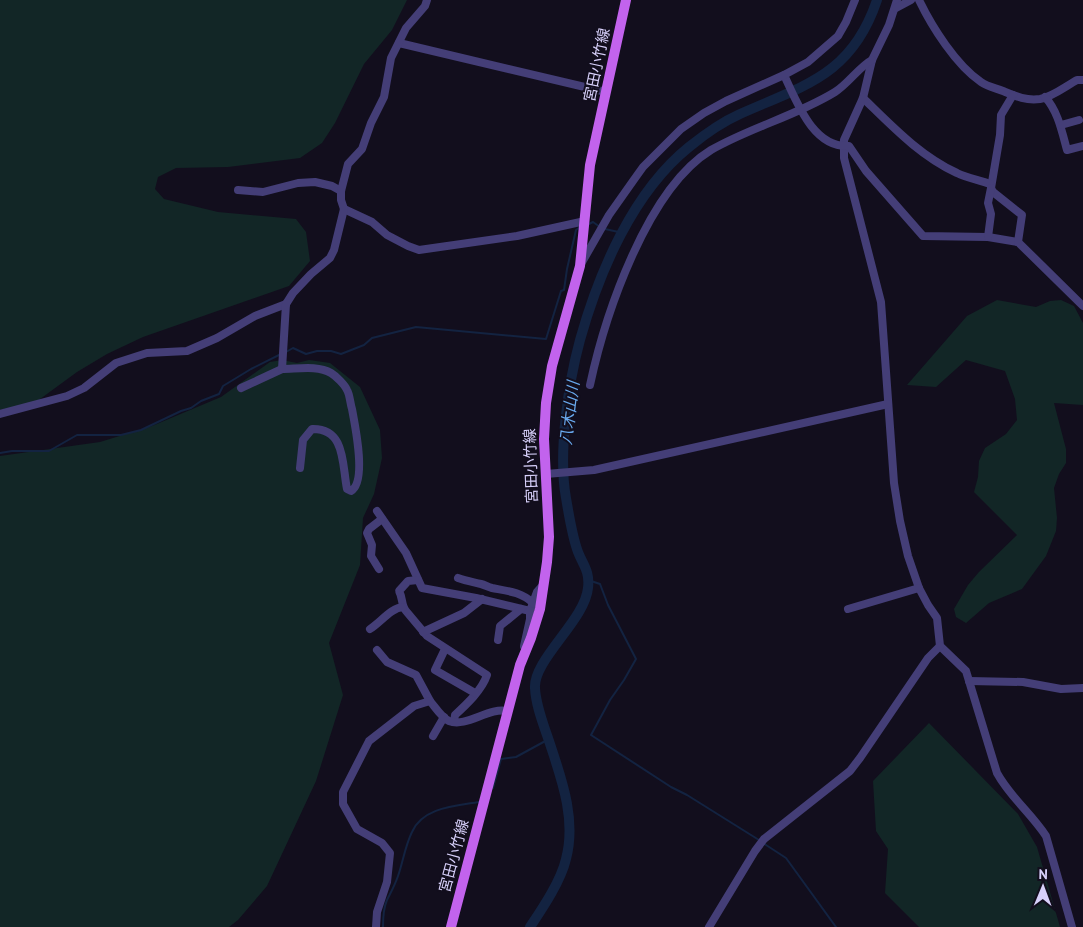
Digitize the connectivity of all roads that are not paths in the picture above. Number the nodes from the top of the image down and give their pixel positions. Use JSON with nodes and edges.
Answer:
{"nodes":[{"id":1,"x":427,"y":0,"type":"edge"},
{"id":2,"x":626,"y":0,"type":"edge"},
{"id":3,"x":855,"y":0,"type":"edge"},
{"id":4,"x":911,"y":0,"type":"edge"},
{"id":5,"x":919,"y":0,"type":"edge"},
{"id":6,"x":896,"y":4,"type":"edge"},
{"id":7,"x":399,"y":43,"type":"junction"},
{"id":8,"x":872,"y":60,"type":"junction"},
{"id":9,"x":784,"y":75,"type":"junction"},
{"id":10,"x":1083,"y":80,"type":"edge"},
{"id":11,"x":606,"y":92,"type":"junction"},
{"id":12,"x":1013,"y":95,"type":"junction"},
{"id":13,"x":1046,"y":97,"type":"junction"},
{"id":14,"x":863,"y":98,"type":"junction"},
{"id":15,"x":800,"y":110,"type":"junction"},
{"id":16,"x":1079,"y":120,"type":"dead end"},
{"id":17,"x":1061,"y":125,"type":"junction"},
{"id":18,"x":843,"y":146,"type":"junction"},
{"id":19,"x":1083,"y":146,"type":"edge"},
{"id":20,"x":990,"y":186,"type":"junction"},
{"id":21,"x":238,"y":190,"type":"dead end"},
{"id":22,"x":341,"y":191,"type":"junction"},
{"id":23,"x":344,"y":209,"type":"junction"},
{"id":24,"x":585,"y":221,"type":"junction"},
{"id":25,"x":988,"y":236,"type":"junction"},
{"id":26,"x":1018,"y":242,"type":"junction"},
{"id":27,"x":580,"y":266,"type":"junction"},
{"id":28,"x":286,"y":304,"type":"junction"},
{"id":29,"x":1083,"y":306,"type":"edge"},
{"id":30,"x":282,"y":369,"type":"junction"},
{"id":31,"x":590,"y":385,"type":"dead end"},
{"id":32,"x":241,"y":388,"type":"dead end"},
{"id":33,"x":888,"y":404,"type":"junction"},
{"id":34,"x":0,"y":414,"type":"edge"},
{"id":35,"x":300,"y":468,"type":"dead end"},
{"id":36,"x":550,"y":474,"type":"junction"},
{"id":37,"x":376,"y":511,"type":"dead end"},
{"id":38,"x":382,"y":519,"type":"junction"},
{"id":39,"x":380,"y":569,"type":"dead end"},
{"id":40,"x":458,"y":578,"type":"dead end"},
{"id":41,"x":418,"y":580,"type":"junction"},
{"id":42,"x":545,"y":583,"type":"junction"},
{"id":43,"x":919,"y":588,"type":"junction"},
{"id":44,"x":482,"y":599,"type":"junction"},
{"id":45,"x":533,"y":603,"type":"junction"},
{"id":46,"x":403,"y":607,"type":"junction"},
{"id":47,"x":521,"y":609,"type":"junction"},
{"id":48,"x":848,"y":609,"type":"dead end"},
{"id":49,"x":530,"y":611,"type":"junction"},
{"id":50,"x":370,"y":629,"type":"dead end"},
{"id":51,"x":423,"y":632,"type":"junction"},
{"id":52,"x":498,"y":640,"type":"dead end"},
{"id":53,"x":940,"y":646,"type":"junction"},
{"id":54,"x":445,"y":649,"type":"junction"},
{"id":55,"x":377,"y":650,"type":"dead end"},
{"id":56,"x":524,"y":654,"type":"junction"},
{"id":57,"x":969,"y":681,"type":"junction"},
{"id":58,"x":1083,"y":688,"type":"edge"},
{"id":59,"x":475,"y":693,"type":"junction"},
{"id":60,"x":430,"y":701,"type":"junction"},
{"id":61,"x":507,"y":711,"type":"junction"},
{"id":62,"x":444,"y":717,"type":"junction"},
{"id":63,"x":454,"y":722,"type":"junction"},
{"id":64,"x":434,"y":736,"type":"dead end"},
{"id":65,"x":376,"y":927,"type":"edge"},
{"id":66,"x":451,"y":927,"type":"edge"},
{"id":67,"x":710,"y":927,"type":"edge"},
{"id":68,"x":1072,"y":927,"type":"edge"}],
"edges":[{"from":1,"to":7,"type":"street"},
{"from":2,"to":11,"type":"main road","name":"宮田小竹線"},
{"from":3,"to":9,"type":"street"},
{"from":4,"to":6,"type":"street"},
{"from":5,"to":12,"type":"street"},
{"from":6,"to":8,"type":"street"},
{"from":7,"to":11,"type":"street"},
{"from":7,"to":22,"type":"street"},
{"from":8,"to":14,"type":"street"},
{"from":8,"to":15,"type":"street"},
{"from":9,"to":15,"type":"street"},
{"from":9,"to":27,"type":"street"},
{"from":10,"to":13,"type":"street"},
{"from":11,"to":24,"type":"main road","name":"宮田小竹線"},
{"from":12,"to":13,"type":"street"},
{"from":12,"to":20,"type":"street"},
{"from":13,"to":17,"type":"street"},
{"from":14,"to":18,"type":"street"},
{"from":14,"to":20,"type":"street"},
{"from":15,"to":18,"type":"street"},
{"from":15,"to":31,"type":"street"},
{"from":16,"to":17,"type":"street"},
{"from":17,"to":19,"type":"street"},
{"from":18,"to":25,"type":"street"},
{"from":18,"to":33,"type":"street"},
{"from":20,"to":25,"type":"street"},
{"from":20,"to":26,"type":"street"},
{"from":21,"to":22,"type":"street"},
{"from":22,"to":23,"type":"street"},
{"from":23,"to":24,"type":"street"},
{"from":23,"to":28,"type":"street"},
{"from":24,"to":27,"type":"main road","name":"宮田小竹線"},
{"from":25,"to":26,"type":"street"},
{"from":26,"to":29,"type":"street"},
{"from":27,"to":36,"type":"main road","name":"宮田小竹線"},
{"from":28,"to":30,"type":"street"},
{"from":28,"to":34,"type":"street"},
{"from":30,"to":32,"type":"street"},
{"from":30,"to":35,"type":"street"},
{"from":33,"to":36,"type":"street"},
{"from":33,"to":43,"type":"street"},
{"from":36,"to":42,"type":"main road","name":"宮田小竹線"},
{"from":37,"to":38,"type":"street"},
{"from":38,"to":39,"type":"street"},
{"from":38,"to":41,"type":"street"},
{"from":40,"to":45,"type":"street"},
{"from":41,"to":44,"type":"street"},
{"from":41,"to":46,"type":"street"},
{"from":42,"to":45,"type":"street"},
{"from":42,"to":56,"type":"main road","name":"宮田小竹線"},
{"from":43,"to":48,"type":"street"},
{"from":43,"to":53,"type":"street"},
{"from":44,"to":47,"type":"street"},
{"from":44,"to":51,"type":"street"},
{"from":45,"to":49,"type":"street"},
{"from":46,"to":50,"type":"street"},
{"from":46,"to":51,"type":"street"},
{"from":47,"to":49,"type":"street"},
{"from":47,"to":52,"type":"street"},
{"from":49,"to":56,"type":"street"},
{"from":51,"to":54,"type":"street"},
{"from":53,"to":57,"type":"street"},
{"from":53,"to":67,"type":"street"},
{"from":54,"to":59,"type":"street"},
{"from":54,"to":59,"type":"street"},
{"from":55,"to":60,"type":"street"},
{"from":56,"to":61,"type":"main road","name":"宮田小竹線"},
{"from":57,"to":58,"type":"street"},
{"from":57,"to":68,"type":"street"},
{"from":59,"to":63,"type":"street"},
{"from":60,"to":62,"type":"street"},
{"from":60,"to":65,"type":"street"},
{"from":61,"to":63,"type":"street"},
{"from":61,"to":66,"type":"main road","name":"宮田小竹線"},
{"from":62,"to":63,"type":"street"},
{"from":62,"to":64,"type":"street"}]}
